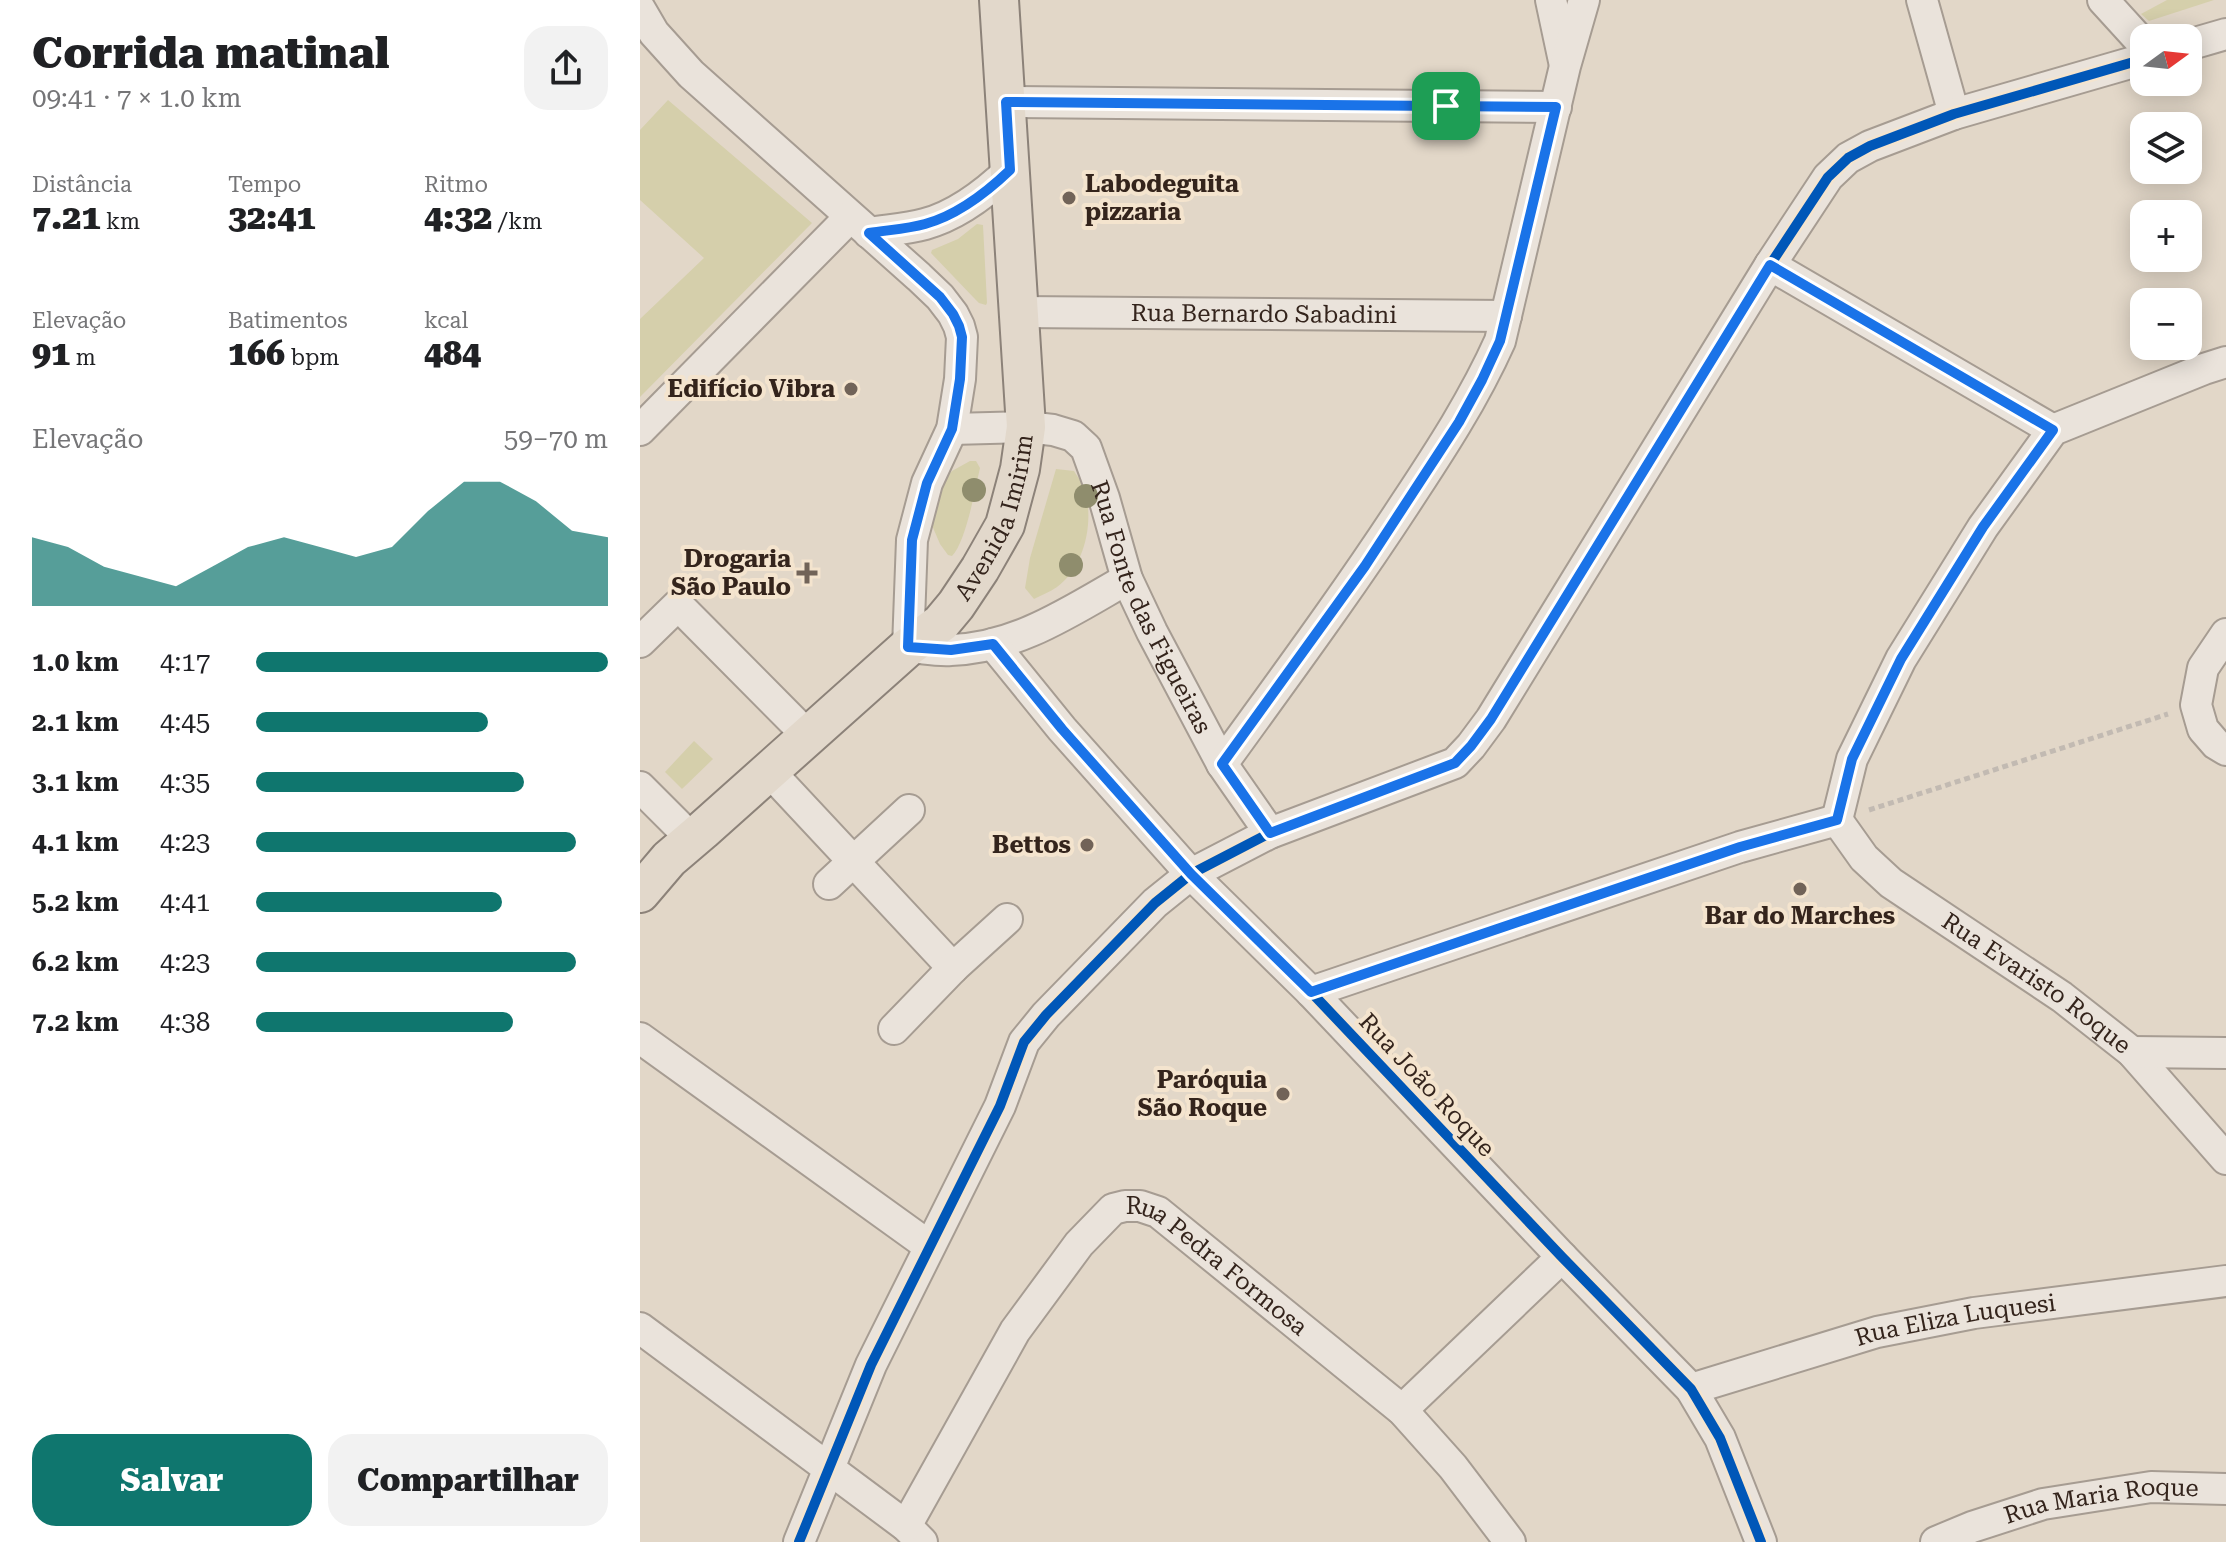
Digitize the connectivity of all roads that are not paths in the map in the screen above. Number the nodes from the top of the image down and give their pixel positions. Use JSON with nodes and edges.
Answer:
{"nodes":[{"id":1,"x":999,"y":0,"type":"edge"},
{"id":2,"x":1551,"y":0,"type":"edge"},
{"id":3,"x":1584,"y":0,"type":"edge"},
{"id":4,"x":1922,"y":0,"type":"edge"},
{"id":5,"x":2103,"y":0,"type":"edge"},
{"id":6,"x":640,"y":9,"type":"edge"},
{"id":7,"x":2130,"y":30,"type":"edge"},
{"id":8,"x":2226,"y":34,"type":"edge"},
{"id":9,"x":2202,"y":41,"type":"edge"},
{"id":10,"x":2130,"y":63,"type":"edge"},
{"id":11,"x":1565,"y":66,"type":"junction"},
{"id":12,"x":1006,"y":102,"type":"junction"},
{"id":13,"x":1556,"y":107,"type":"junction"},
{"id":14,"x":1954,"y":114,"type":"junction"},
{"id":15,"x":1010,"y":170,"type":"junction"},
{"id":16,"x":859,"y":225,"type":"junction"},
{"id":17,"x":1770,"y":265,"type":"junction"},
{"id":18,"x":1020,"y":312,"type":"junction"},
{"id":19,"x":1506,"y":316,"type":"junction"},
{"id":20,"x":2226,"y":362,"type":"edge"},
{"id":21,"x":1026,"y":427,"type":"junction"},
{"id":22,"x":952,"y":429,"type":"junction"},
{"id":23,"x":640,"y":430,"type":"edge"},
{"id":24,"x":2053,"y":430,"type":"junction"},
{"id":25,"x":1127,"y":579,"type":"junction"},
{"id":26,"x":2226,"y":634,"type":"edge"},
{"id":27,"x":640,"y":642,"type":"edge"},
{"id":28,"x":993,"y":644,"type":"junction"},
{"id":29,"x":908,"y":647,"type":"junction"},
{"id":30,"x":808,"y":736,"type":"junction"},
{"id":31,"x":2226,"y":750,"type":"edge"},
{"id":32,"x":1222,"y":764,"type":"junction"},
{"id":33,"x":769,"y":771,"type":"junction"},
{"id":34,"x":640,"y":787,"type":"edge"},
{"id":35,"x":909,"y":810,"type":"dead end"},
{"id":36,"x":1837,"y":820,"type":"junction"},
{"id":37,"x":1270,"y":833,"type":"junction"},
{"id":38,"x":692,"y":839,"type":"junction"},
{"id":39,"x":854,"y":861,"type":"junction"},
{"id":40,"x":1191,"y":874,"type":"junction"},
{"id":41,"x":829,"y":884,"type":"dead end"},
{"id":42,"x":640,"y":893,"type":"edge"},
{"id":43,"x":1007,"y":919,"type":"dead end"},
{"id":44,"x":953,"y":968,"type":"junction"},
{"id":45,"x":1311,"y":992,"type":"junction"},
{"id":46,"x":894,"y":1029,"type":"dead end"},
{"id":47,"x":640,"y":1038,"type":"edge"},
{"id":48,"x":2132,"y":1052,"type":"junction"},
{"id":49,"x":2226,"y":1053,"type":"edge"},
{"id":50,"x":2226,"y":1159,"type":"edge"},
{"id":51,"x":929,"y":1246,"type":"junction"},
{"id":52,"x":1562,"y":1257,"type":"junction"},
{"id":53,"x":2226,"y":1281,"type":"edge"},
{"id":54,"x":640,"y":1328,"type":"edge"},
{"id":55,"x":1691,"y":1389,"type":"junction"},
{"id":56,"x":1402,"y":1410,"type":"junction"},
{"id":57,"x":828,"y":1469,"type":"junction"},
{"id":58,"x":2226,"y":1489,"type":"edge"},
{"id":59,"x":914,"y":1534,"type":"edge"},
{"id":60,"x":799,"y":1542,"type":"edge"},
{"id":61,"x":1510,"y":1542,"type":"edge"},
{"id":62,"x":1761,"y":1542,"type":"edge"},
{"id":63,"x":1936,"y":1542,"type":"edge"}],
"edges":[{"from":1,"to":12,"type":"main road","name":"Avenida Imirim"},
{"from":2,"to":11,"type":"street"},
{"from":3,"to":11,"type":"street","name":"Rua Fonte das Figueiras"},
{"from":4,"to":14,"type":"street"},
{"from":5,"to":7,"type":"street"},
{"from":6,"to":16,"type":"street"},
{"from":8,"to":9,"type":"street"},
{"from":10,"to":14,"type":"street"},
{"from":11,"to":13,"type":"street","name":"Rua Fonte das Figueiras"},
{"from":12,"to":13,"type":"street"},
{"from":12,"to":15,"type":"main road","name":"Avenida Imirim"},
{"from":13,"to":19,"type":"street","name":"Rua Fonte das Figueiras"},
{"from":14,"to":17,"type":"street"},
{"from":15,"to":16,"type":"street"},
{"from":15,"to":18,"type":"main road","name":"Avenida Imirim"},
{"from":16,"to":22,"type":"street"},
{"from":16,"to":23,"type":"street"},
{"from":17,"to":24,"type":"street"},
{"from":17,"to":37,"type":"street"},
{"from":18,"to":19,"type":"street","name":"Rua Bernardo Sabadini"},
{"from":18,"to":21,"type":"main road","name":"Avenida Imirim"},
{"from":19,"to":32,"type":"street","name":"Rua Fonte das Figueiras"},
{"from":20,"to":24,"type":"street"},
{"from":21,"to":22,"type":"street"},
{"from":21,"to":25,"type":"street","name":"Rua Fonte das Figueiras"},
{"from":21,"to":29,"type":"main road","name":"Avenida Imirim"},
{"from":22,"to":29,"type":"street"},
{"from":24,"to":36,"type":"street"},
{"from":25,"to":28,"type":"street"},
{"from":25,"to":32,"type":"street","name":"Rua Fonte das Figueiras"},
{"from":26,"to":31,"type":"street"},
{"from":27,"to":30,"type":"street"},
{"from":28,"to":29,"type":"street"},
{"from":28,"to":40,"type":"street","name":"Rua João Roque"},
{"from":29,"to":30,"type":"main road","name":"Avenida Imirim"},
{"from":30,"to":33,"type":"main road","name":"Avenida Imirim"},
{"from":32,"to":37,"type":"street","name":"Rua Fonte das Figueiras"},
{"from":33,"to":38,"type":"main road","name":"Avenida Imirim"},
{"from":33,"to":39,"type":"street"},
{"from":34,"to":38,"type":"street"},
{"from":35,"to":39,"type":"street"},
{"from":36,"to":45,"type":"street"},
{"from":36,"to":48,"type":"street","name":"Rua Evaristo Roque"},
{"from":37,"to":40,"type":"street"},
{"from":38,"to":42,"type":"main road","name":"Avenida Imirim"},
{"from":39,"to":41,"type":"street"},
{"from":39,"to":44,"type":"street"},
{"from":40,"to":45,"type":"street","name":"Rua João Roque"},
{"from":40,"to":51,"type":"street"},
{"from":43,"to":44,"type":"street"},
{"from":44,"to":46,"type":"street"},
{"from":45,"to":52,"type":"street","name":"Rua João Roque"},
{"from":47,"to":51,"type":"street"},
{"from":48,"to":49,"type":"street"},
{"from":48,"to":50,"type":"street","name":"Rua Evaristo Roque"},
{"from":51,"to":57,"type":"street"},
{"from":52,"to":55,"type":"street","name":"Rua João Roque"},
{"from":52,"to":56,"type":"street"},
{"from":53,"to":55,"type":"street","name":"Rua Eliza Luquesi"},
{"from":54,"to":57,"type":"street"},
{"from":55,"to":62,"type":"street","name":"Rua João Roque"},
{"from":56,"to":59,"type":"street","name":"Rua Pedra Formosa"},
{"from":56,"to":61,"type":"street","name":"Rua Pedra Formosa"},
{"from":57,"to":59,"type":"street"},
{"from":57,"to":60,"type":"street"},
{"from":58,"to":63,"type":"street","name":"Rua Maria Roque"}]}
